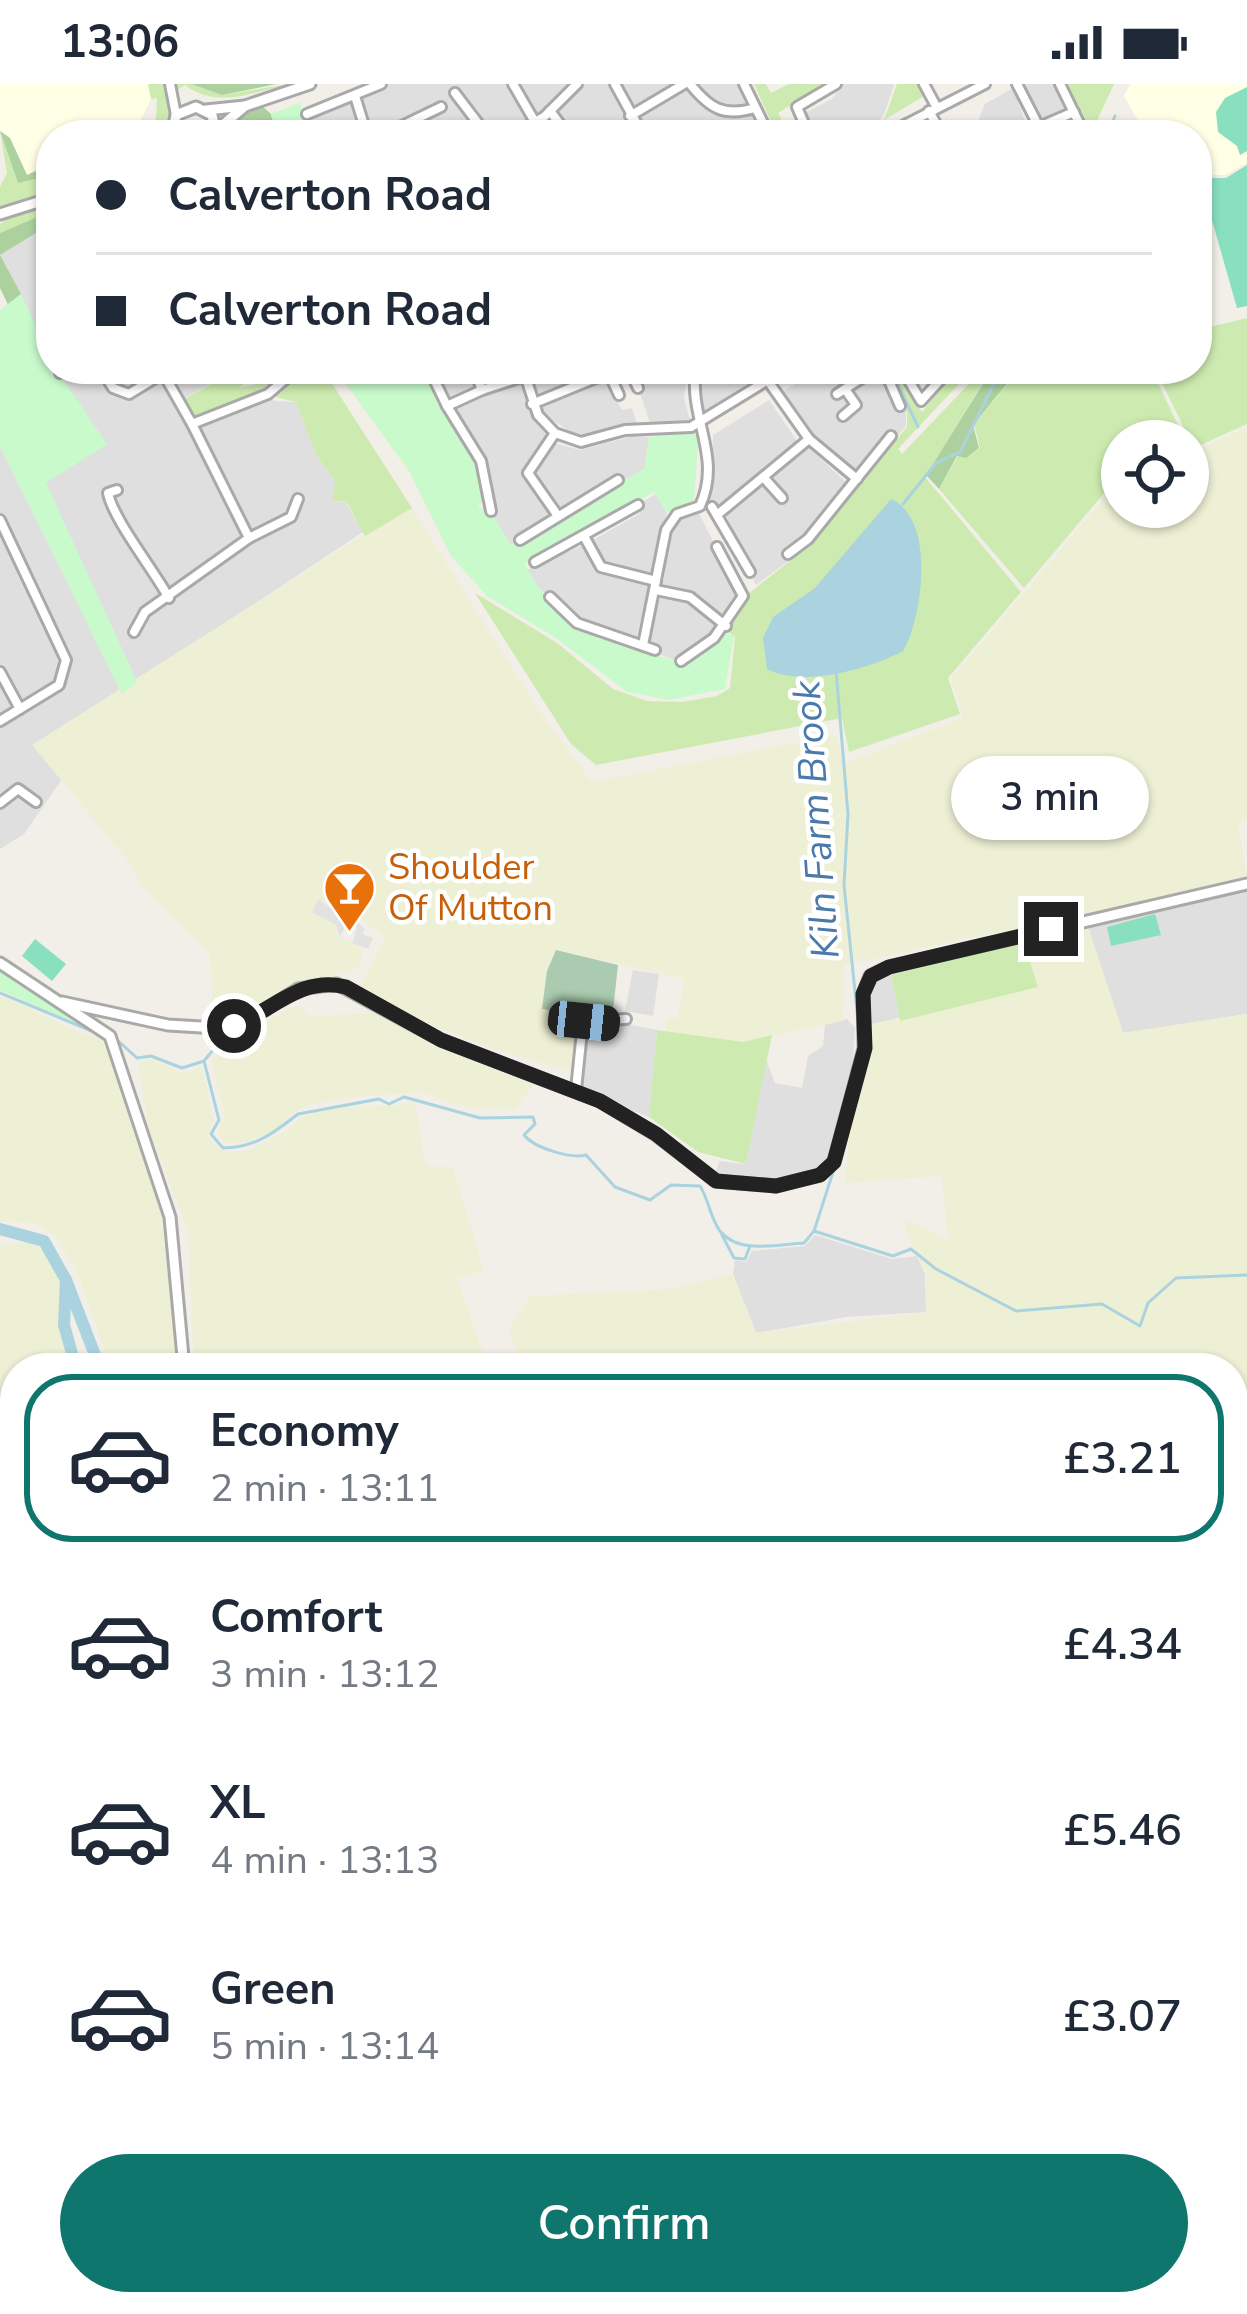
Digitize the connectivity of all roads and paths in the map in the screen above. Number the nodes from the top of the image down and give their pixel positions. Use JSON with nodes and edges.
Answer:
{"nodes":[{"id":1,"x":310,"y":84,"type":"edge"},
{"id":2,"x":381,"y":84,"type":"edge"},
{"id":3,"x":513,"y":84,"type":"edge"},
{"id":4,"x":577,"y":84,"type":"edge"},
{"id":5,"x":615,"y":84,"type":"edge"},
{"id":6,"x":687,"y":84,"type":"edge"},
{"id":7,"x":744,"y":84,"type":"edge"},
{"id":8,"x":836,"y":84,"type":"edge"},
{"id":9,"x":924,"y":84,"type":"edge"},
{"id":10,"x":985,"y":84,"type":"edge"},
{"id":11,"x":1016,"y":84,"type":"edge"},
{"id":12,"x":1060,"y":84,"type":"edge"},
{"id":13,"x":171,"y":88,"type":"edge"},
{"id":14,"x":455,"y":93,"type":"dead end"},
{"id":15,"x":355,"y":96,"type":"junction"},
{"id":16,"x":245,"y":106,"type":"junction"},
{"id":17,"x":441,"y":106,"type":"dead end"},
{"id":18,"x":201,"y":108,"type":"junction"},
{"id":19,"x":755,"y":108,"type":"junction"},
{"id":20,"x":933,"y":110,"type":"junction"},
{"id":21,"x":550,"y":111,"type":"junction"},
{"id":22,"x":1074,"y":112,"type":"junction"},
{"id":23,"x":307,"y":114,"type":"dead end"},
{"id":24,"x":176,"y":115,"type":"junction"},
{"id":25,"x":630,"y":116,"type":"junction"},
{"id":26,"x":174,"y":120,"type":"edge"},
{"id":27,"x":208,"y":120,"type":"edge"},
{"id":28,"x":229,"y":120,"type":"edge"},
{"id":29,"x":362,"y":120,"type":"edge"},
{"id":30,"x":413,"y":120,"type":"edge"},
{"id":31,"x":476,"y":120,"type":"edge"},
{"id":32,"x":534,"y":120,"type":"edge"},
{"id":33,"x":538,"y":120,"type":"edge"},
{"id":34,"x":557,"y":120,"type":"edge"},
{"id":35,"x":633,"y":120,"type":"edge"},
{"id":36,"x":761,"y":120,"type":"edge"},
{"id":37,"x":803,"y":120,"type":"edge"},
{"id":38,"x":914,"y":120,"type":"edge"},
{"id":39,"x":937,"y":120,"type":"edge"},
{"id":40,"x":1035,"y":120,"type":"edge"},
{"id":41,"x":1055,"y":120,"type":"edge"},
{"id":42,"x":1078,"y":120,"type":"edge"},
{"id":43,"x":36,"y":204,"type":"edge"},
{"id":44,"x":0,"y":218,"type":"edge"},
{"id":45,"x":110,"y":384,"type":"edge"},
{"id":46,"x":145,"y":384,"type":"edge"},
{"id":47,"x":172,"y":384,"type":"edge"},
{"id":48,"x":282,"y":384,"type":"edge"},
{"id":49,"x":436,"y":384,"type":"edge"},
{"id":50,"x":479,"y":384,"type":"edge"},
{"id":51,"x":498,"y":384,"type":"edge"},
{"id":52,"x":527,"y":384,"type":"edge"},
{"id":53,"x":577,"y":384,"type":"edge"},
{"id":54,"x":614,"y":384,"type":"edge"},
{"id":55,"x":636,"y":384,"type":"edge"},
{"id":56,"x":693,"y":384,"type":"edge"},
{"id":57,"x":763,"y":384,"type":"edge"},
{"id":58,"x":770,"y":384,"type":"edge"},
{"id":59,"x":853,"y":384,"type":"edge"},
{"id":60,"x":888,"y":384,"type":"edge"},
{"id":61,"x":910,"y":384,"type":"edge"},
{"id":62,"x":938,"y":384,"type":"edge"},
{"id":63,"x":638,"y":388,"type":"dead end"},
{"id":64,"x":482,"y":391,"type":"junction"},
{"id":65,"x":619,"y":394,"type":"dead end"},
{"id":66,"x":532,"y":404,"type":"junction"},
{"id":67,"x":447,"y":406,"type":"junction"},
{"id":68,"x":900,"y":406,"type":"dead end"},
{"id":69,"x":843,"y":416,"type":"dead end"},
{"id":70,"x":700,"y":422,"type":"junction"},
{"id":71,"x":192,"y":424,"type":"junction"},
{"id":72,"x":555,"y":433,"type":"junction"},
{"id":73,"x":891,"y":436,"type":"dead end"},
{"id":74,"x":809,"y":439,"type":"junction"},
{"id":75,"x":764,"y":478,"type":"junction"},
{"id":76,"x":618,"y":479,"type":"dead end"},
{"id":77,"x":857,"y":479,"type":"junction"},
{"id":78,"x":116,"y":490,"type":"dead end"},
{"id":79,"x":784,"y":501,"type":"dead end"},
{"id":80,"x":638,"y":505,"type":"dead end"},
{"id":81,"x":491,"y":511,"type":"dead end"},
{"id":82,"x":310,"y":512,"type":"dead end"},
{"id":83,"x":558,"y":517,"type":"junction"},
{"id":84,"x":0,"y":520,"type":"edge"},
{"id":85,"x":249,"y":538,"type":"junction"},
{"id":86,"x":585,"y":538,"type":"junction"},
{"id":87,"x":520,"y":540,"type":"dead end"},
{"id":88,"x":717,"y":547,"type":"dead end"},
{"id":89,"x":788,"y":554,"type":"dead end"},
{"id":90,"x":535,"y":562,"type":"dead end"},
{"id":91,"x":750,"y":572,"type":"dead end"},
{"id":92,"x":656,"y":585,"type":"junction"},
{"id":93,"x":550,"y":597,"type":"dead end"},
{"id":94,"x":169,"y":598,"type":"junction"},
{"id":95,"x":726,"y":626,"type":"junction"},
{"id":96,"x":134,"y":632,"type":"dead end"},
{"id":97,"x":643,"y":645,"type":"junction"},
{"id":98,"x":655,"y":650,"type":"dead end"},
{"id":99,"x":681,"y":661,"type":"dead end"},
{"id":100,"x":0,"y":672,"type":"edge"},
{"id":101,"x":20,"y":709,"type":"junction"},
{"id":102,"x":0,"y":721,"type":"edge"},
{"id":103,"x":36,"y":802,"type":"dead end"},
{"id":104,"x":0,"y":803,"type":"edge"},
{"id":105,"x":1247,"y":884,"type":"edge"},
{"id":106,"x":0,"y":963,"type":"edge"},
{"id":107,"x":62,"y":1002,"type":"junction"},
{"id":108,"x":117,"y":1016,"type":"junction"},
{"id":109,"x":626,"y":1019,"type":"dead end"},
{"id":110,"x":110,"y":1037,"type":"junction"},
{"id":111,"x":576,"y":1090,"type":"junction"},
{"id":112,"x":183,"y":1353,"type":"edge"}],
"edges":[{"from":1,"to":16,"type":"street"},
{"from":2,"to":15,"type":"street"},
{"from":3,"to":32,"type":"street"},
{"from":4,"to":21,"type":"street"},
{"from":5,"to":25,"type":"street"},
{"from":6,"to":19,"type":"street"},
{"from":6,"to":25,"type":"street"},
{"from":7,"to":19,"type":"street"},
{"from":8,"to":37,"type":"street"},
{"from":9,"to":20,"type":"street"},
{"from":10,"to":20,"type":"street"},
{"from":11,"to":40,"type":"street"},
{"from":12,"to":22,"type":"street"},
{"from":13,"to":18,"type":"street"},
{"from":13,"to":24,"type":"street"},
{"from":14,"to":31,"type":"street"},
{"from":15,"to":23,"type":"street"},
{"from":15,"to":29,"type":"street"},
{"from":16,"to":18,"type":"street"},
{"from":16,"to":28,"type":"street"},
{"from":17,"to":30,"type":"street"},
{"from":18,"to":24,"type":"street"},
{"from":18,"to":27,"type":"street"},
{"from":19,"to":36,"type":"street"},
{"from":20,"to":38,"type":"street"},
{"from":20,"to":39,"type":"street"},
{"from":21,"to":33,"type":"street"},
{"from":21,"to":34,"type":"street"},
{"from":22,"to":41,"type":"street"},
{"from":22,"to":42,"type":"street"},
{"from":24,"to":26,"type":"street"},
{"from":25,"to":35,"type":"street"},
{"from":43,"to":44,"type":"street"},
{"from":45,"to":46,"type":"street"},
{"from":47,"to":71,"type":"street"},
{"from":48,"to":71,"type":"street"},
{"from":49,"to":67,"type":"street"},
{"from":50,"to":64,"type":"street"},
{"from":51,"to":64,"type":"street"},
{"from":52,"to":66,"type":"street"},
{"from":53,"to":66,"type":"street"},
{"from":54,"to":65,"type":"street"},
{"from":55,"to":63,"type":"street"},
{"from":56,"to":70,"type":"street"},
{"from":57,"to":70,"type":"street"},
{"from":58,"to":74,"type":"street"},
{"from":59,"to":69,"type":"street"},
{"from":60,"to":68,"type":"street"},
{"from":61,"to":62,"type":"street"},
{"from":64,"to":67,"type":"street"},
{"from":66,"to":72,"type":"street"},
{"from":67,"to":81,"type":"street"},
{"from":70,"to":72,"type":"street"},
{"from":70,"to":92,"type":"street"},
{"from":71,"to":85,"type":"street"},
{"from":72,"to":83,"type":"street"},
{"from":73,"to":77,"type":"street"},
{"from":74,"to":75,"type":"street"},
{"from":74,"to":77,"type":"street"},
{"from":75,"to":79,"type":"street"},
{"from":75,"to":91,"type":"street"},
{"from":76,"to":83,"type":"street"},
{"from":77,"to":89,"type":"street"},
{"from":78,"to":94,"type":"street"},
{"from":80,"to":86,"type":"street"},
{"from":82,"to":85,"type":"street"},
{"from":83,"to":87,"type":"street"},
{"from":84,"to":101,"type":"street"},
{"from":85,"to":94,"type":"street"},
{"from":86,"to":90,"type":"street"},
{"from":86,"to":92,"type":"street"},
{"from":88,"to":95,"type":"street"},
{"from":92,"to":95,"type":"street"},
{"from":92,"to":97,"type":"street"},
{"from":93,"to":97,"type":"street"},
{"from":94,"to":96,"type":"street"},
{"from":95,"to":99,"type":"street"},
{"from":97,"to":98,"type":"street"},
{"from":100,"to":101,"type":"street"},
{"from":101,"to":102,"type":"street"},
{"from":103,"to":104,"type":"street"},
{"from":105,"to":111,"type":"street"},
{"from":106,"to":107,"type":"street"},
{"from":107,"to":108,"type":"street"},
{"from":107,"to":110,"type":"street"},
{"from":108,"to":110,"type":"street"},
{"from":108,"to":111,"type":"street"},
{"from":109,"to":111,"type":"street"},
{"from":110,"to":112,"type":"street"}]}
